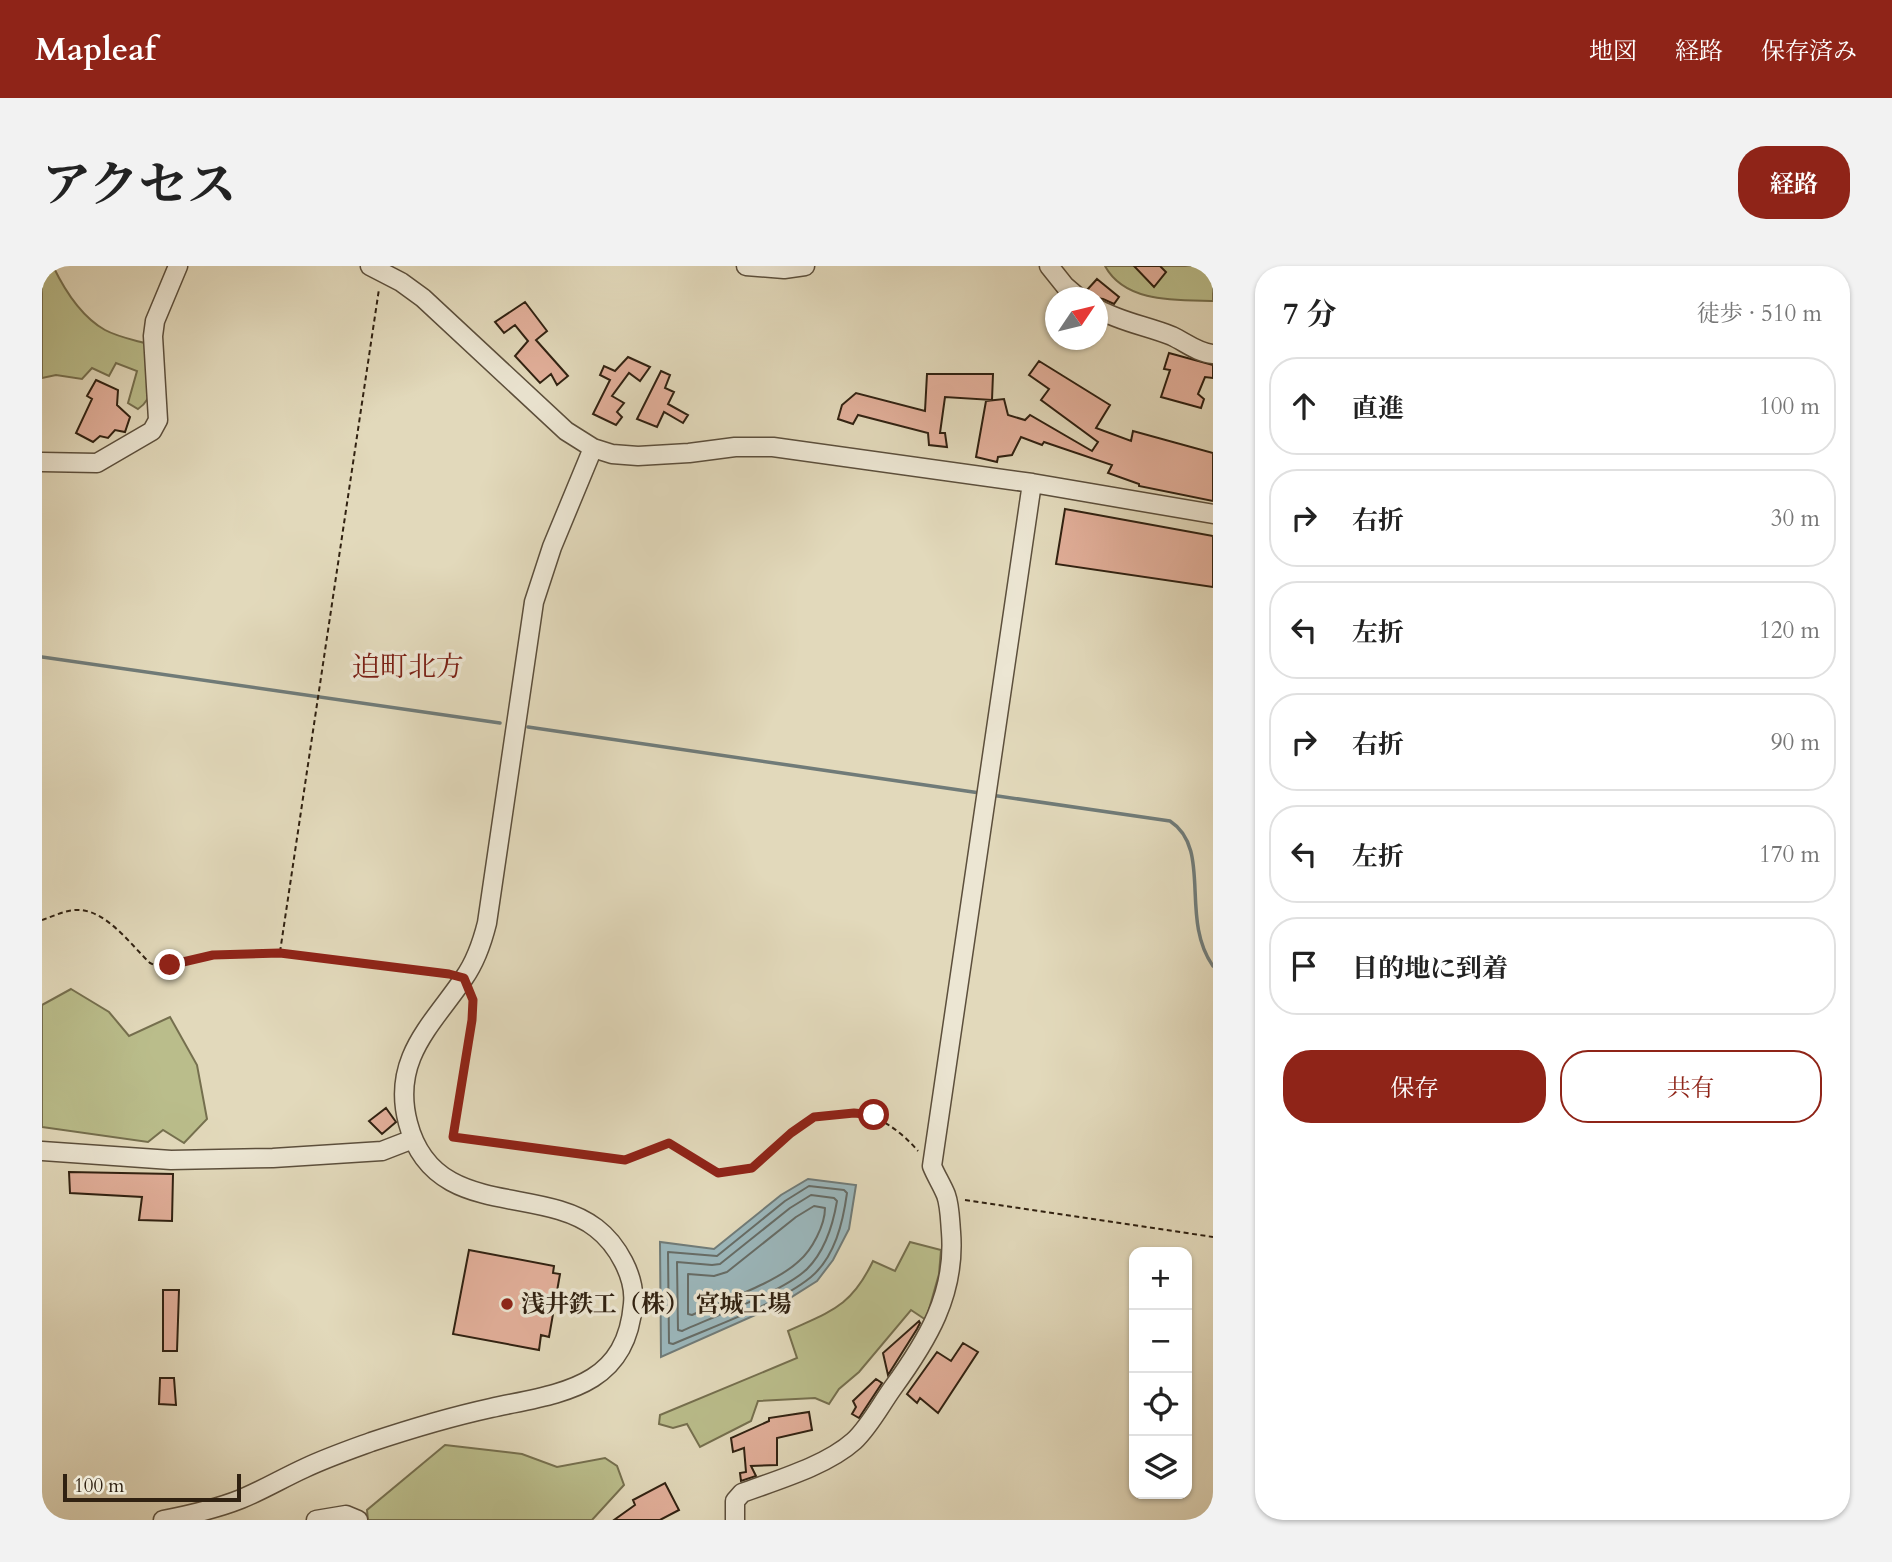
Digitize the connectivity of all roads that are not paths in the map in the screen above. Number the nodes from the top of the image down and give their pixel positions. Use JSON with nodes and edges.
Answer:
{"nodes":[{"id":1,"x":178,"y":266,"type":"edge"},
{"id":2,"x":746,"y":266,"type":"edge"},
{"id":3,"x":805,"y":266,"type":"edge"},
{"id":4,"x":1049,"y":266,"type":"edge"},
{"id":5,"x":376,"y":269,"type":"edge"},
{"id":6,"x":1066,"y":287,"type":"edge"},
{"id":7,"x":1108,"y":315,"type":"edge"},
{"id":8,"x":1213,"y":354,"type":"edge"},
{"id":9,"x":593,"y":448,"type":"junction"},
{"id":10,"x":42,"y":462,"type":"edge"},
{"id":11,"x":1032,"y":483,"type":"junction"},
{"id":12,"x":1213,"y":514,"type":"edge"},
{"id":13,"x":413,"y":1139,"type":"junction"},
{"id":14,"x":42,"y":1151,"type":"edge"},
{"id":15,"x":163,"y":1520,"type":"edge"},
{"id":16,"x":316,"y":1520,"type":"edge"},
{"id":17,"x":358,"y":1520,"type":"edge"},
{"id":18,"x":735,"y":1520,"type":"edge"}],
"edges":[{"from":1,"to":10,"type":"street"},
{"from":2,"to":3,"type":"street"},
{"from":4,"to":6,"type":"street"},
{"from":5,"to":9,"type":"street"},
{"from":7,"to":8,"type":"street"},
{"from":9,"to":11,"type":"street"},
{"from":9,"to":13,"type":"street"},
{"from":11,"to":12,"type":"street"},
{"from":11,"to":18,"type":"street"},
{"from":13,"to":14,"type":"street"},
{"from":13,"to":15,"type":"street"},
{"from":16,"to":17,"type":"street"}]}
